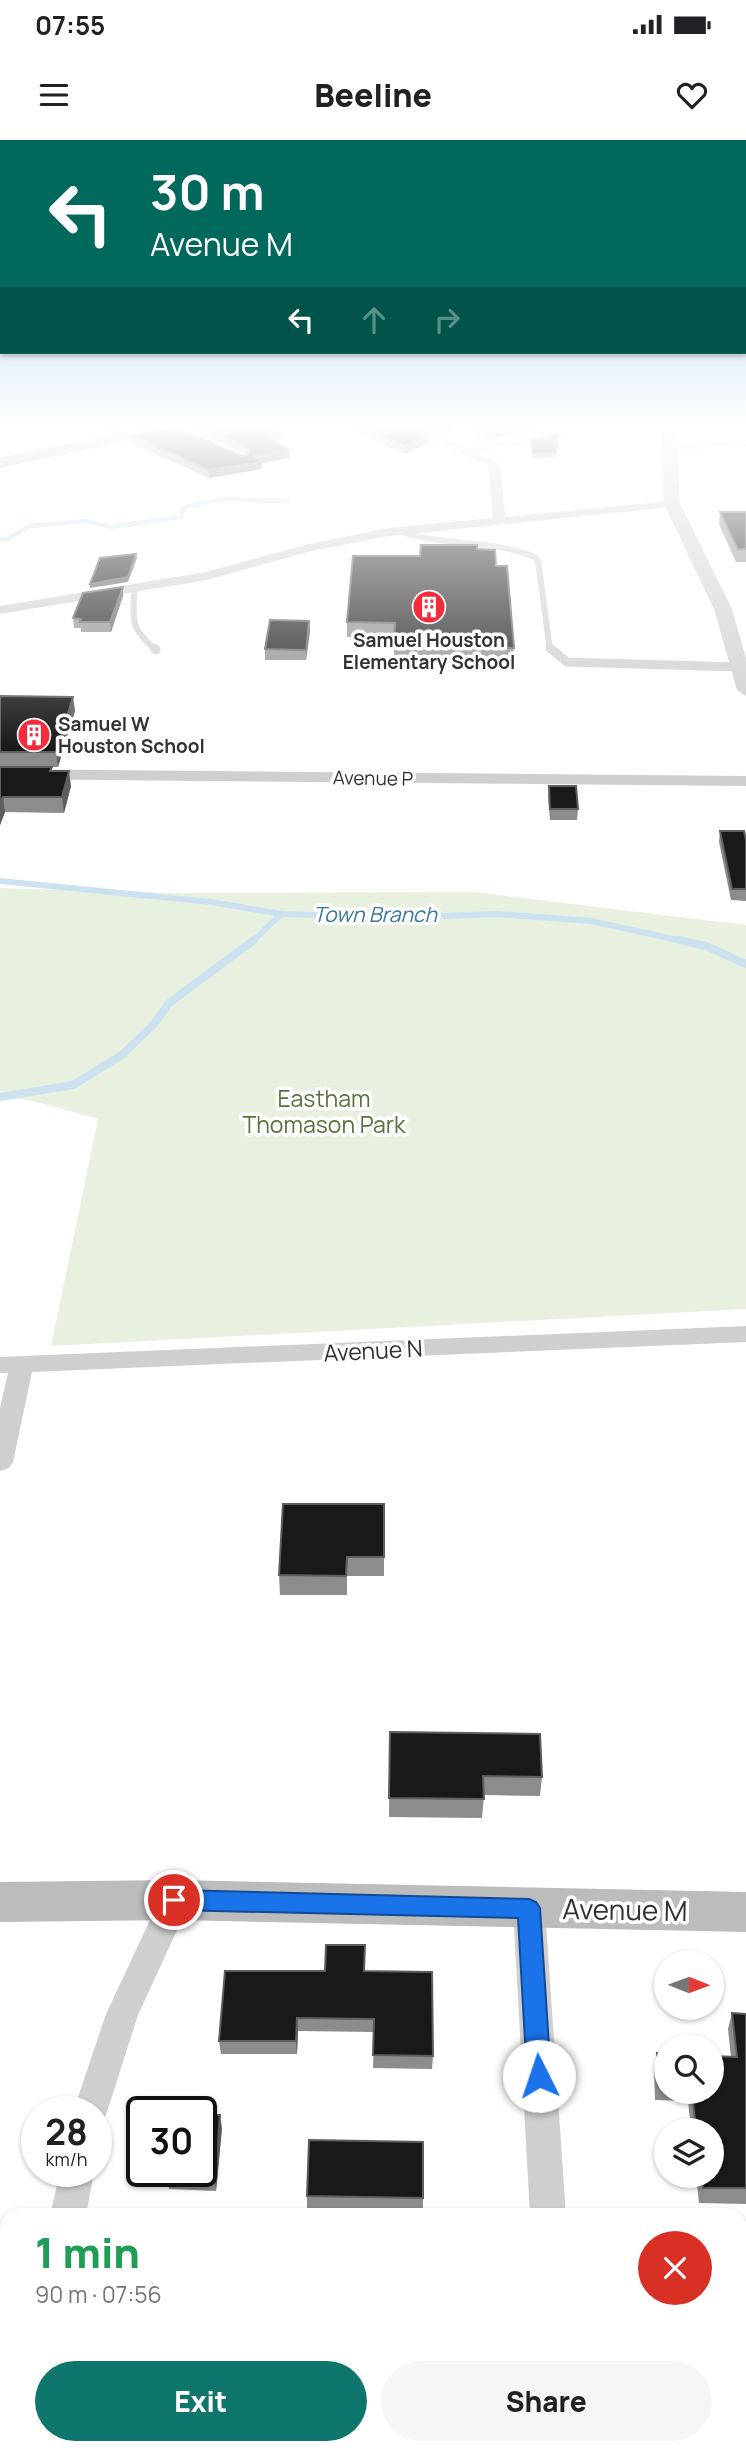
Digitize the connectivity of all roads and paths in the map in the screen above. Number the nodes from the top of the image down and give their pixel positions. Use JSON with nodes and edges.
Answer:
{"nodes":[{"id":1,"x":388,"y":533,"type":"edge"},
{"id":2,"x":405,"y":533,"type":"edge"},
{"id":3,"x":686,"y":533,"type":"edge"},
{"id":4,"x":134,"y":589,"type":"junction"},
{"id":5,"x":0,"y":610,"type":"edge"},
{"id":6,"x":156,"y":650,"type":"dead end"},
{"id":7,"x":739,"y":667,"type":"junction"},
{"id":8,"x":746,"y":690,"type":"edge"},
{"id":9,"x":0,"y":774,"type":"edge"},
{"id":10,"x":746,"y":781,"type":"edge"},
{"id":11,"x":746,"y":1334,"type":"edge"},
{"id":12,"x":11,"y":1365,"type":"edge"},
{"id":13,"x":0,"y":1462,"type":"edge"},
{"id":14,"x":174,"y":1900,"type":"junction"},
{"id":15,"x":0,"y":1902,"type":"edge"},
{"id":16,"x":529,"y":1908,"type":"junction"},
{"id":17,"x":746,"y":1912,"type":"edge"},
{"id":18,"x":95,"y":2096,"type":"edge"},
{"id":19,"x":74,"y":2187,"type":"edge"},
{"id":20,"x":70,"y":2208,"type":"edge"},
{"id":21,"x":548,"y":2208,"type":"edge"}],
"edges":[{"from":1,"to":4,"type":"street"},
{"from":2,"to":7,"type":"lane"},
{"from":3,"to":7,"type":"street"},
{"from":4,"to":5,"type":"street"},
{"from":4,"to":6,"type":"lane"},
{"from":7,"to":8,"type":"street"},
{"from":9,"to":10,"type":"street","name":"Avenue P"},
{"from":11,"to":12,"type":"street","name":"Avenue N"},
{"from":12,"to":13,"type":"street"},
{"from":14,"to":15,"type":"main road","name":"Avenue M"},
{"from":14,"to":16,"type":"main road","name":"Avenue M"},
{"from":14,"to":18,"type":"street"},
{"from":16,"to":17,"type":"main road","name":"Avenue M"},
{"from":16,"to":21,"type":"street"},
{"from":19,"to":20,"type":"street"}]}
